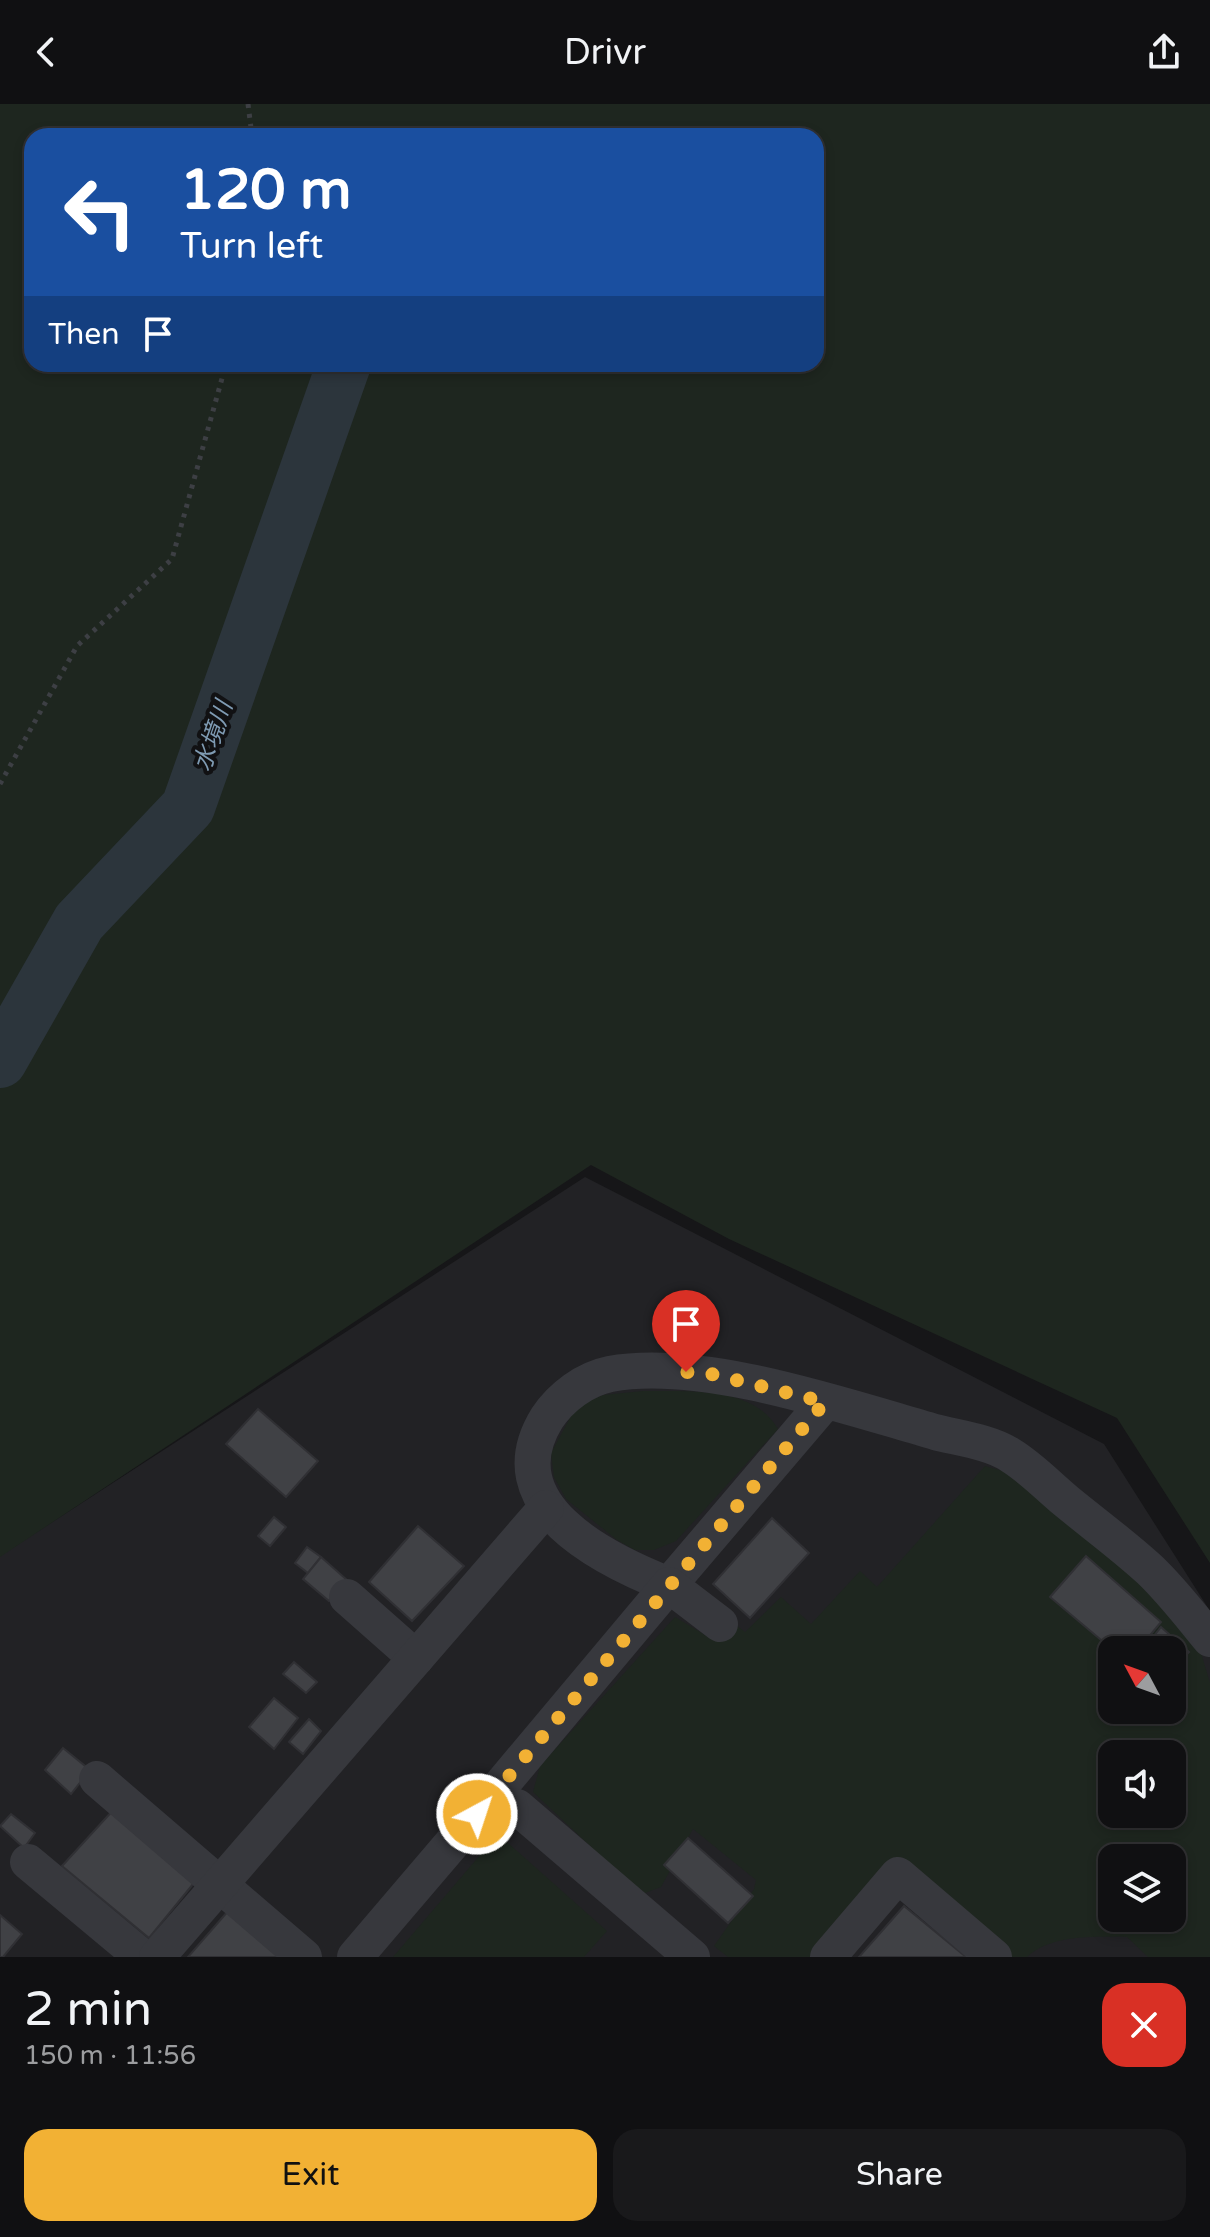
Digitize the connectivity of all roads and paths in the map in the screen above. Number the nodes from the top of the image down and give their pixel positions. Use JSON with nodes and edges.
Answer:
{"nodes":[{"id":1,"x":248,"y":104,"type":"edge"},
{"id":2,"x":251,"y":128,"type":"edge"},
{"id":3,"x":224,"y":372,"type":"edge"},
{"id":4,"x":0,"y":784,"type":"edge"},
{"id":5,"x":825,"y":1402,"type":"junction"},
{"id":6,"x":546,"y":1508,"type":"junction"},
{"id":7,"x":669,"y":1585,"type":"junction"},
{"id":8,"x":347,"y":1597,"type":"dead end"},
{"id":9,"x":720,"y":1624,"type":"dead end"},
{"id":10,"x":1210,"y":1639,"type":"edge"},
{"id":11,"x":416,"y":1658,"type":"junction"},
{"id":12,"x":97,"y":1779,"type":"dead end"},
{"id":13,"x":477,"y":1814,"type":"junction"},
{"id":14,"x":28,"y":1862,"type":"dead end"},
{"id":15,"x":220,"y":1885,"type":"junction"},
{"id":16,"x":142,"y":1957,"type":"edge"},
{"id":17,"x":157,"y":1957,"type":"edge"},
{"id":18,"x":304,"y":1957,"type":"edge"},
{"id":19,"x":355,"y":1957,"type":"edge"},
{"id":20,"x":692,"y":1957,"type":"edge"},
{"id":21,"x":828,"y":1957,"type":"edge"},
{"id":22,"x":994,"y":1957,"type":"edge"}],
"edges":[{"from":1,"to":2,"type":"path"},
{"from":3,"to":4,"type":"path"},
{"from":5,"to":6,"type":"lane"},
{"from":5,"to":7,"type":"lane"},
{"from":5,"to":10,"type":"lane"},
{"from":6,"to":7,"type":"lane"},
{"from":6,"to":11,"type":"lane"},
{"from":7,"to":9,"type":"lane"},
{"from":7,"to":13,"type":"lane"},
{"from":8,"to":11,"type":"lane"},
{"from":11,"to":15,"type":"lane"},
{"from":12,"to":15,"type":"lane"},
{"from":13,"to":19,"type":"lane"},
{"from":13,"to":20,"type":"lane"},
{"from":14,"to":16,"type":"lane"},
{"from":15,"to":17,"type":"lane"},
{"from":15,"to":18,"type":"lane"},
{"from":21,"to":22,"type":"lane"}]}
